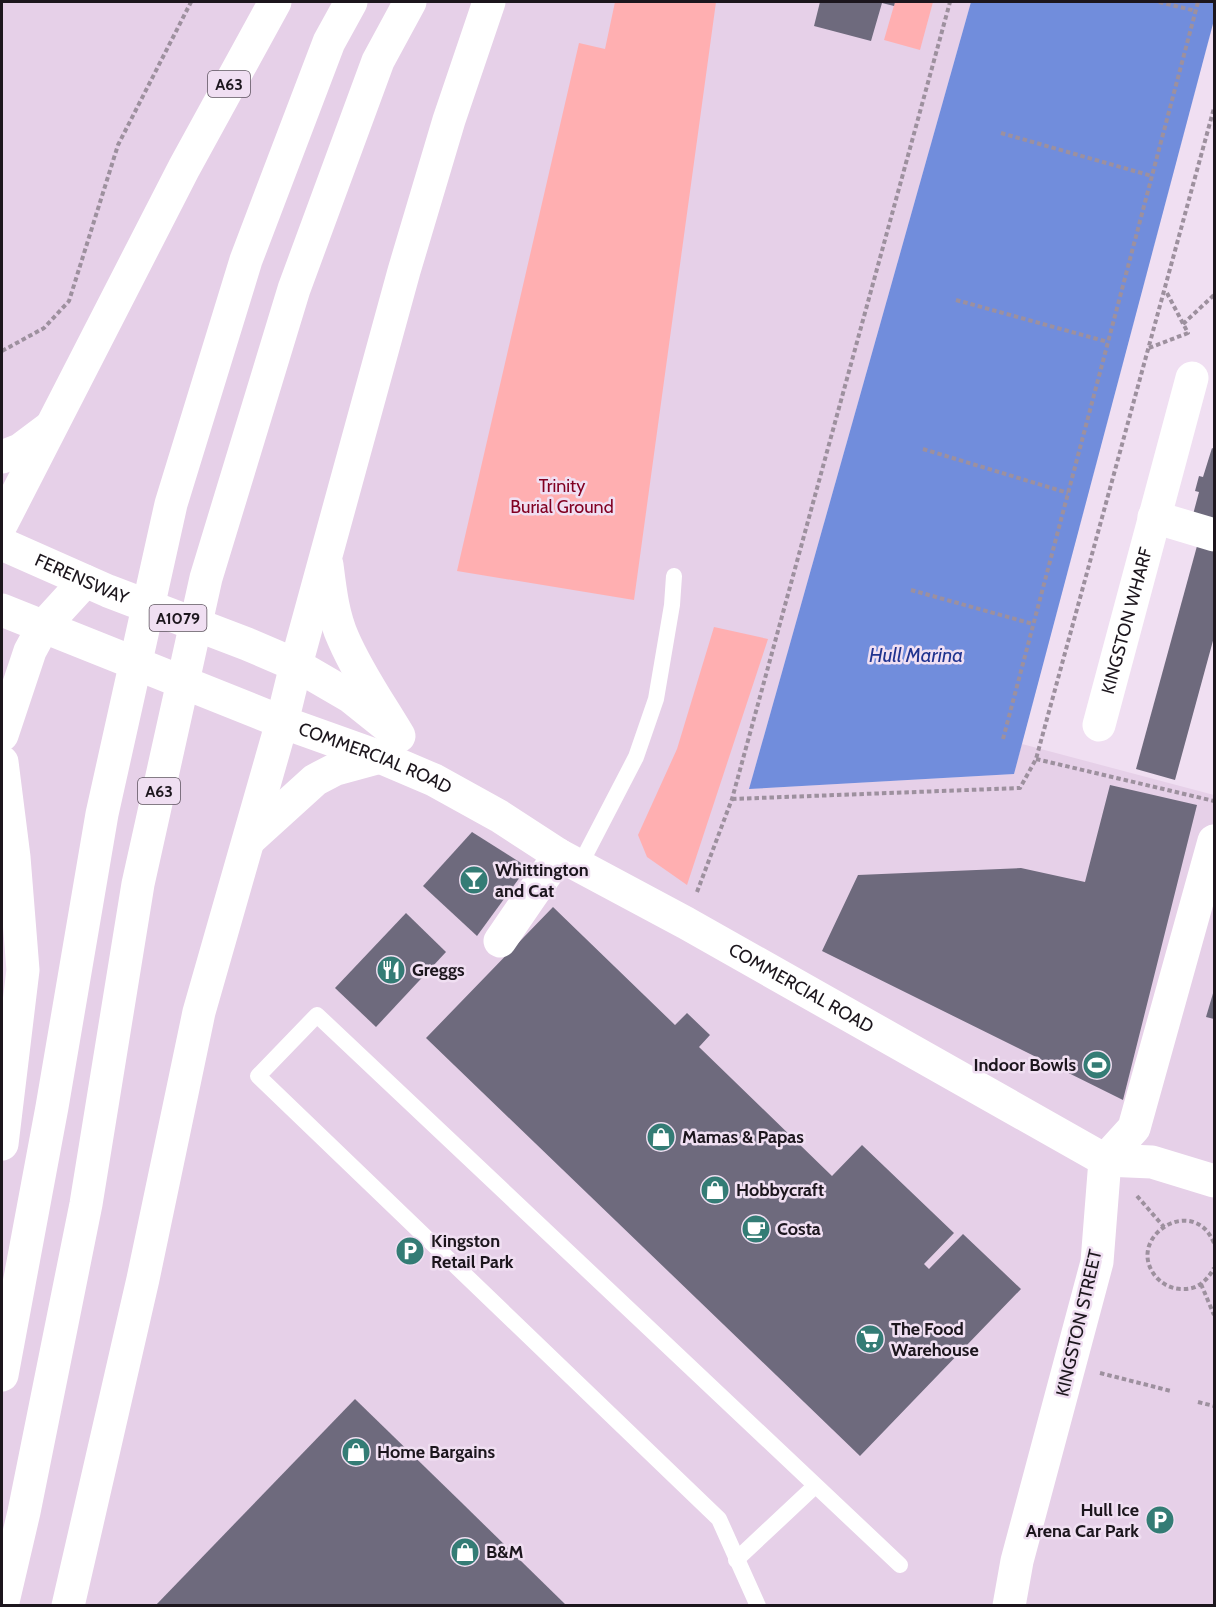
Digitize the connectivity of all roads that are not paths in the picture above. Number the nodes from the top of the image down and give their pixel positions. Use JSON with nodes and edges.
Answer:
{"nodes":[{"id":1,"x":351,"y":2,"type":"edge"},
{"id":2,"x":410,"y":2,"type":"edge"},
{"id":3,"x":489,"y":2,"type":"edge"},
{"id":4,"x":269,"y":5,"type":"edge"},
{"id":5,"x":1192,"y":378,"type":"dead end"},
{"id":6,"x":51,"y":427,"type":"junction"},
{"id":7,"x":2,"y":457,"type":"edge"},
{"id":8,"x":1154,"y":517,"type":"junction"},
{"id":9,"x":2,"y":523,"type":"edge"},
{"id":10,"x":1215,"y":535,"type":"edge"},
{"id":11,"x":2,"y":544,"type":"edge"},
{"id":12,"x":327,"y":557,"type":"junction"},
{"id":13,"x":674,"y":576,"type":"dead end"},
{"id":14,"x":96,"y":586,"type":"junction"},
{"id":15,"x":2,"y":610,"type":"edge"},
{"id":16,"x":43,"y":627,"type":"junction"},
{"id":17,"x":296,"y":665,"type":"junction"},
{"id":18,"x":282,"y":722,"type":"junction"},
{"id":19,"x":1099,"y":725,"type":"dead end"},
{"id":20,"x":2,"y":735,"type":"edge"},
{"id":21,"x":389,"y":746,"type":"junction"},
{"id":22,"x":2,"y":762,"type":"edge"},
{"id":23,"x":248,"y":841,"type":"junction"},
{"id":24,"x":1215,"y":841,"type":"edge"},
{"id":25,"x":570,"y":860,"type":"junction"},
{"id":26,"x":500,"y":941,"type":"dead end"},
{"id":27,"x":2,"y":1144,"type":"edge"},
{"id":28,"x":1105,"y":1160,"type":"junction"},
{"id":29,"x":1215,"y":1181,"type":"edge"},
{"id":30,"x":2,"y":1375,"type":"edge"},
{"id":31,"x":815,"y":1486,"type":"junction"},
{"id":32,"x":736,"y":1560,"type":"junction"},
{"id":33,"x":900,"y":1565,"type":"dead end"},
{"id":34,"x":2,"y":1605,"type":"edge"},
{"id":35,"x":68,"y":1605,"type":"edge"},
{"id":36,"x":758,"y":1605,"type":"edge"},
{"id":37,"x":1009,"y":1605,"type":"edge"}],
"edges":[{"from":1,"to":30,"type":"main road"},
{"from":2,"to":34,"type":"main road","number":"A63"},
{"from":3,"to":12,"type":"main road"},
{"from":4,"to":6,"type":"main road","number":"A63"},
{"from":5,"to":8,"type":"main road","name":"KINGSTON WHARF"},
{"from":6,"to":7,"type":"main road"},
{"from":6,"to":9,"type":"main road"},
{"from":8,"to":10,"type":"main road"},
{"from":8,"to":19,"type":"main road","name":"KINGSTON WHARF"},
{"from":11,"to":14,"type":"main road","name":"FERENSWAY","number":"A1079"},
{"from":12,"to":17,"type":"main road"},
{"from":12,"to":21,"type":"main road"},
{"from":13,"to":25,"type":"lane"},
{"from":14,"to":16,"type":"main road"},
{"from":14,"to":17,"type":"main road","name":"FERENSWAY","number":"A1079"},
{"from":15,"to":16,"type":"main road"},
{"from":16,"to":18,"type":"main road"},
{"from":16,"to":20,"type":"main road"},
{"from":17,"to":18,"type":"main road"},
{"from":17,"to":21,"type":"main road","name":"COMMERCIAL ROAD"},
{"from":18,"to":21,"type":"main road","name":"COMMERCIAL ROAD"},
{"from":18,"to":23,"type":"main road"},
{"from":21,"to":23,"type":"main road"},
{"from":21,"to":25,"type":"main road","name":"COMMERCIAL ROAD"},
{"from":22,"to":27,"type":"main road"},
{"from":23,"to":35,"type":"main road"},
{"from":24,"to":28,"type":"main road"},
{"from":25,"to":26,"type":"main road"},
{"from":25,"to":28,"type":"main road","name":"COMMERCIAL ROAD"},
{"from":28,"to":29,"type":"main road"},
{"from":28,"to":37,"type":"main road","name":"KINGSTON STREET"},
{"from":31,"to":32,"type":"lane"},
{"from":31,"to":32,"type":"lane"},
{"from":31,"to":33,"type":"lane"},
{"from":32,"to":36,"type":"lane"}]}
